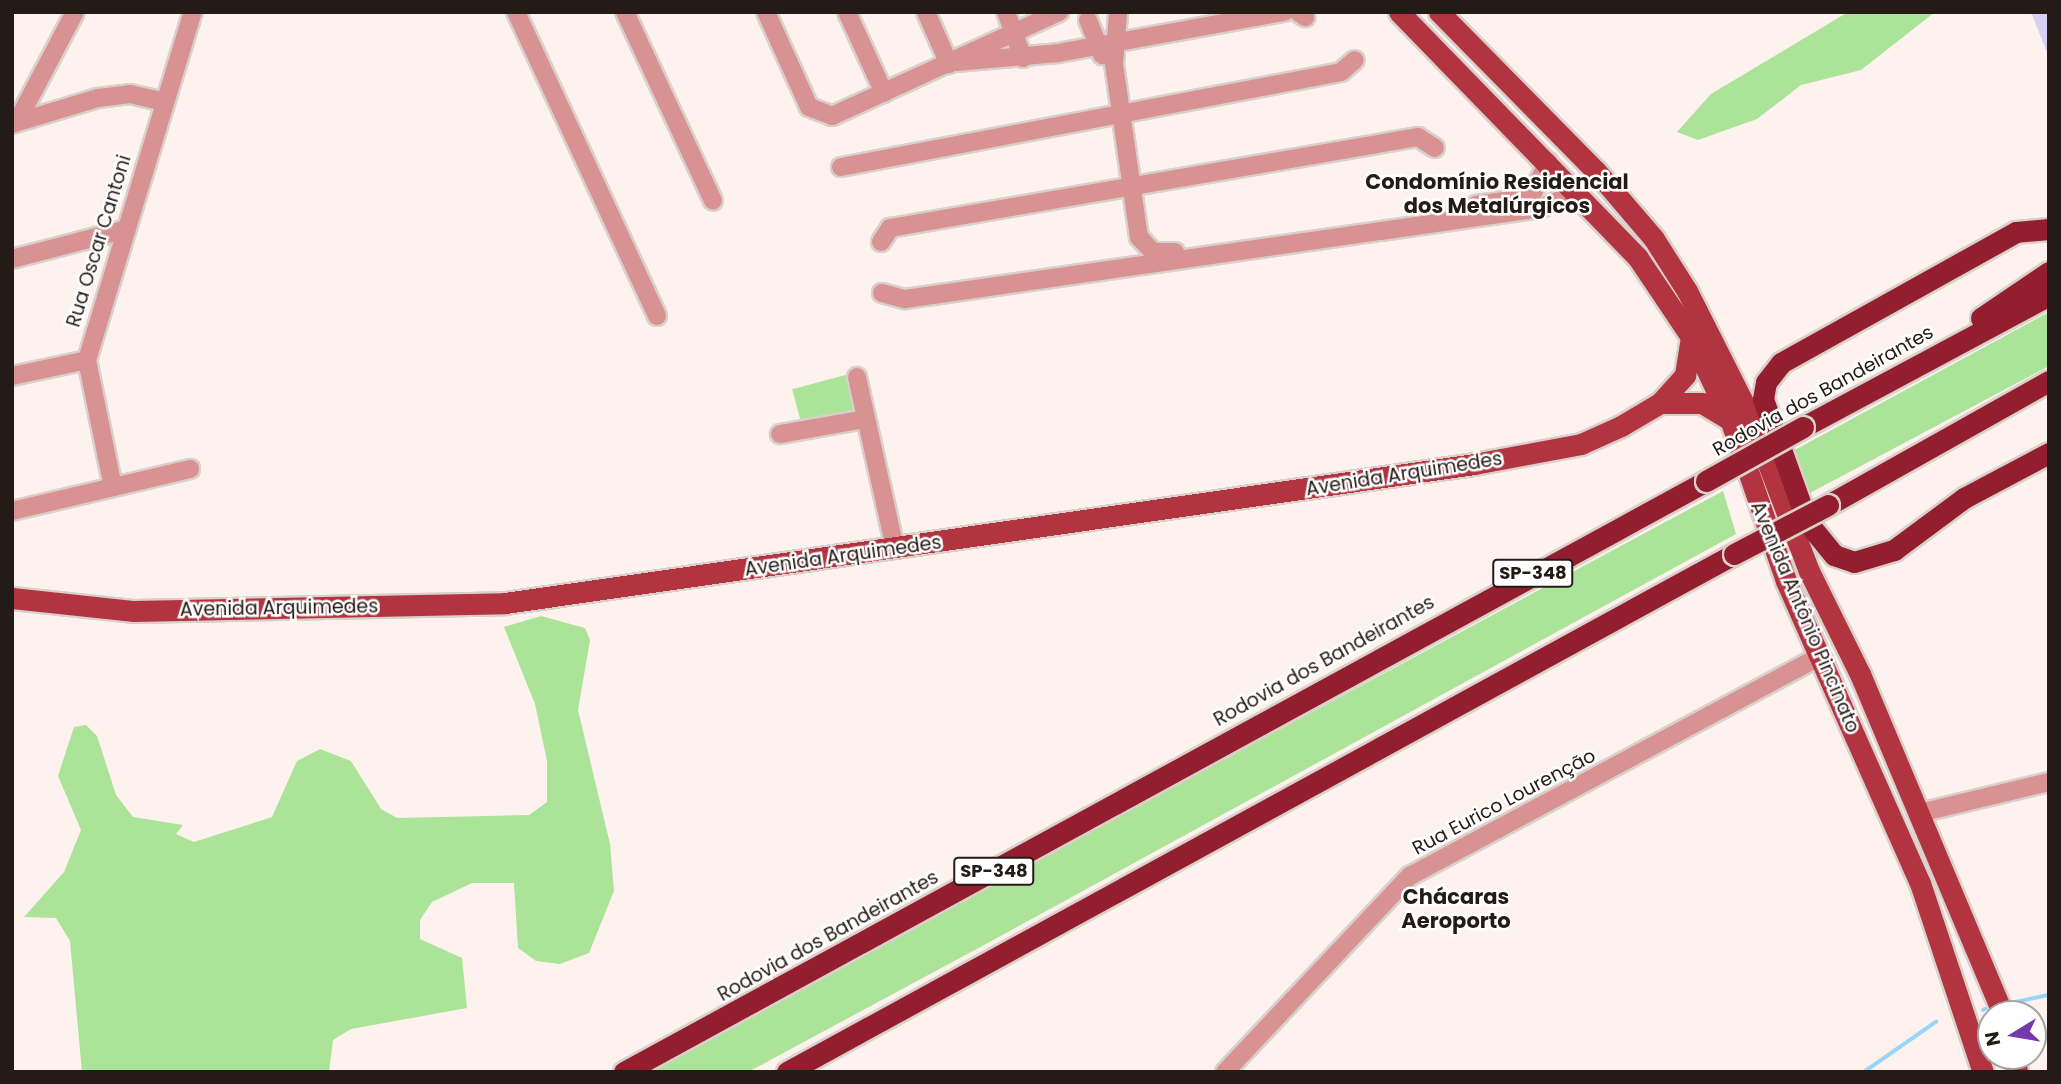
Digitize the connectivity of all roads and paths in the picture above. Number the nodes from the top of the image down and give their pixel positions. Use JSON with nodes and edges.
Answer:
{"nodes":[{"id":1,"x":75,"y":12,"type":"edge"},
{"id":2,"x":192,"y":12,"type":"edge"},
{"id":3,"x":516,"y":12,"type":"edge"},
{"id":4,"x":625,"y":12,"type":"edge"},
{"id":5,"x":766,"y":12,"type":"edge"},
{"id":6,"x":847,"y":12,"type":"edge"},
{"id":7,"x":926,"y":12,"type":"edge"},
{"id":8,"x":1006,"y":12,"type":"edge"},
{"id":9,"x":1059,"y":12,"type":"edge"},
{"id":10,"x":1284,"y":12,"type":"edge"},
{"id":11,"x":1399,"y":12,"type":"edge"},
{"id":12,"x":1439,"y":12,"type":"edge"},
{"id":13,"x":1118,"y":13,"type":"edge"},
{"id":14,"x":1086,"y":16,"type":"edge"},
{"id":15,"x":1014,"y":29,"type":"junction"},
{"id":16,"x":1118,"y":40,"type":"junction"},
{"id":17,"x":1100,"y":46,"type":"junction"},
{"id":18,"x":1023,"y":58,"type":"junction"},
{"id":19,"x":1355,"y":60,"type":"dead end"},
{"id":20,"x":952,"y":63,"type":"junction"},
{"id":21,"x":884,"y":93,"type":"junction"},
{"id":22,"x":163,"y":102,"type":"junction"},
{"id":23,"x":1116,"y":116,"type":"junction"},
{"id":24,"x":15,"y":123,"type":"edge"},
{"id":25,"x":1572,"y":146,"type":"junction"},
{"id":26,"x":1435,"y":148,"type":"dead end"},
{"id":27,"x":1548,"y":162,"type":"junction"},
{"id":28,"x":841,"y":167,"type":"dead end"},
{"id":29,"x":1127,"y":189,"type":"junction"},
{"id":30,"x":1577,"y":192,"type":"junction"},
{"id":31,"x":713,"y":201,"type":"dead end"},
{"id":32,"x":2049,"y":229,"type":"edge"},
{"id":33,"x":123,"y":230,"type":"junction"},
{"id":34,"x":881,"y":242,"type":"dead end"},
{"id":35,"x":12,"y":259,"type":"edge"},
{"id":36,"x":1136,"y":266,"type":"junction"},
{"id":37,"x":2049,"y":272,"type":"edge"},
{"id":38,"x":882,"y":293,"type":"dead end"},
{"id":39,"x":2049,"y":295,"type":"edge"},
{"id":40,"x":657,"y":316,"type":"dead end"},
{"id":41,"x":1691,"y":337,"type":"junction"},
{"id":42,"x":87,"y":360,"type":"junction"},
{"id":43,"x":12,"y":376,"type":"edge"},
{"id":44,"x":857,"y":377,"type":"dead end"},
{"id":45,"x":1891,"y":379,"type":"junction"},
{"id":46,"x":2049,"y":381,"type":"edge"},
{"id":47,"x":2049,"y":398,"type":"edge"},
{"id":48,"x":1660,"y":403,"type":"junction"},
{"id":49,"x":864,"y":419,"type":"junction"},
{"id":50,"x":1730,"y":419,"type":"junction"},
{"id":51,"x":780,"y":434,"type":"dead end"},
{"id":52,"x":1949,"y":434,"type":"junction"},
{"id":53,"x":2049,"y":453,"type":"edge"},
{"id":54,"x":190,"y":470,"type":"dead end"},
{"id":55,"x":113,"y":487,"type":"junction"},
{"id":56,"x":12,"y":510,"type":"edge"},
{"id":57,"x":895,"y":549,"type":"junction"},
{"id":58,"x":12,"y":598,"type":"edge"},
{"id":59,"x":1818,"y":657,"type":"junction"},
{"id":60,"x":2049,"y":782,"type":"edge"},
{"id":61,"x":1920,"y":813,"type":"junction"},
{"id":62,"x":1904,"y":846,"type":"junction"},
{"id":63,"x":1920,"y":883,"type":"junction"},
{"id":64,"x":1983,"y":959,"type":"junction"},
{"id":65,"x":1998,"y":1000,"type":"edge"},
{"id":66,"x":624,"y":1072,"type":"edge"},
{"id":67,"x":787,"y":1072,"type":"edge"},
{"id":68,"x":1225,"y":1072,"type":"edge"},
{"id":69,"x":1983,"y":1072,"type":"edge"}],
"edges":[{"from":1,"to":24,"type":"street"},
{"from":2,"to":22,"type":"street","name":"Rua Oscar Cantoni"},
{"from":3,"to":40,"type":"street"},
{"from":4,"to":31,"type":"street"},
{"from":5,"to":21,"type":"street"},
{"from":6,"to":21,"type":"street"},
{"from":7,"to":20,"type":"street"},
{"from":8,"to":15,"type":"street"},
{"from":9,"to":15,"type":"street"},
{"from":10,"to":16,"type":"street"},
{"from":11,"to":27,"type":"main road","name":"Avenida Antônio Pincinato"},
{"from":12,"to":25,"type":"main road","name":"Avenida Antônio Pincinato"},
{"from":13,"to":14,"type":"street"},
{"from":13,"to":16,"type":"street"},
{"from":14,"to":17,"type":"street"},
{"from":15,"to":18,"type":"street"},
{"from":15,"to":20,"type":"street"},
{"from":16,"to":17,"type":"street"},
{"from":16,"to":23,"type":"street"},
{"from":17,"to":18,"type":"street"},
{"from":17,"to":23,"type":"street"},
{"from":18,"to":20,"type":"street"},
{"from":19,"to":23,"type":"street"},
{"from":20,"to":21,"type":"street"},
{"from":22,"to":24,"type":"street"},
{"from":22,"to":33,"type":"street","name":"Rua Oscar Cantoni"},
{"from":23,"to":28,"type":"street"},
{"from":23,"to":29,"type":"street"},
{"from":25,"to":30,"type":"main road"},
{"from":25,"to":61,"type":"main road","name":"Avenida Antônio Pincinato"},
{"from":26,"to":29,"type":"street"},
{"from":27,"to":29,"type":"street"},
{"from":27,"to":30,"type":"main road","name":"Avenida Antônio Pincinato"},
{"from":29,"to":34,"type":"street"},
{"from":29,"to":36,"type":"street"},
{"from":30,"to":36,"type":"street"},
{"from":30,"to":41,"type":"main road","name":"Avenida Antônio Pincinato"},
{"from":32,"to":53,"type":"highway"},
{"from":33,"to":35,"type":"street"},
{"from":33,"to":42,"type":"street","name":"Rua Oscar Cantoni"},
{"from":36,"to":38,"type":"street"},
{"from":37,"to":45,"type":"highway"},
{"from":39,"to":45,"type":"highway","name":"Rodovia dos Bandeirantes","number":"SP-348"},
{"from":41,"to":48,"type":"main road","name":"Avenida Arquimedes"},
{"from":41,"to":50,"type":"main road","name":"Avenida Antônio Pincinato"},
{"from":42,"to":43,"type":"street"},
{"from":42,"to":55,"type":"street","name":"Rua Oscar Cantoni"},
{"from":44,"to":49,"type":"street"},
{"from":45,"to":66,"type":"highway","name":"Rodovia dos Bandeirantes","number":"SP-348","bridge":true},
{"from":46,"to":52,"type":"highway"},
{"from":47,"to":52,"type":"highway"},
{"from":48,"to":50,"type":"main road","name":"Avenida Arquimedes"},
{"from":48,"to":57,"type":"main road","name":"Avenida Arquimedes"},
{"from":49,"to":51,"type":"street"},
{"from":49,"to":57,"type":"street"},
{"from":50,"to":59,"type":"main road","name":"Avenida Antônio Pincinato"},
{"from":52,"to":67,"type":"highway","bridge":true},
{"from":54,"to":55,"type":"street"},
{"from":55,"to":56,"type":"street"},
{"from":57,"to":58,"type":"main road","name":"Avenida Arquimedes"},
{"from":59,"to":62,"type":"main road","name":"Avenida Antônio Pincinato"},
{"from":59,"to":68,"type":"street","name":"Rua Eurico Lourenção"},
{"from":60,"to":61,"type":"street"},
{"from":61,"to":62,"type":"main road"},
{"from":61,"to":64,"type":"main road","name":"Avenida Antônio Pincinato"},
{"from":62,"to":63,"type":"main road","name":"Avenida Antônio Pincinato"},
{"from":63,"to":64,"type":"main road"},
{"from":63,"to":69,"type":"main road","name":"Avenida Antônio Pincinato"},
{"from":64,"to":65,"type":"main road","name":"Avenida Antônio Pincinato"}]}
